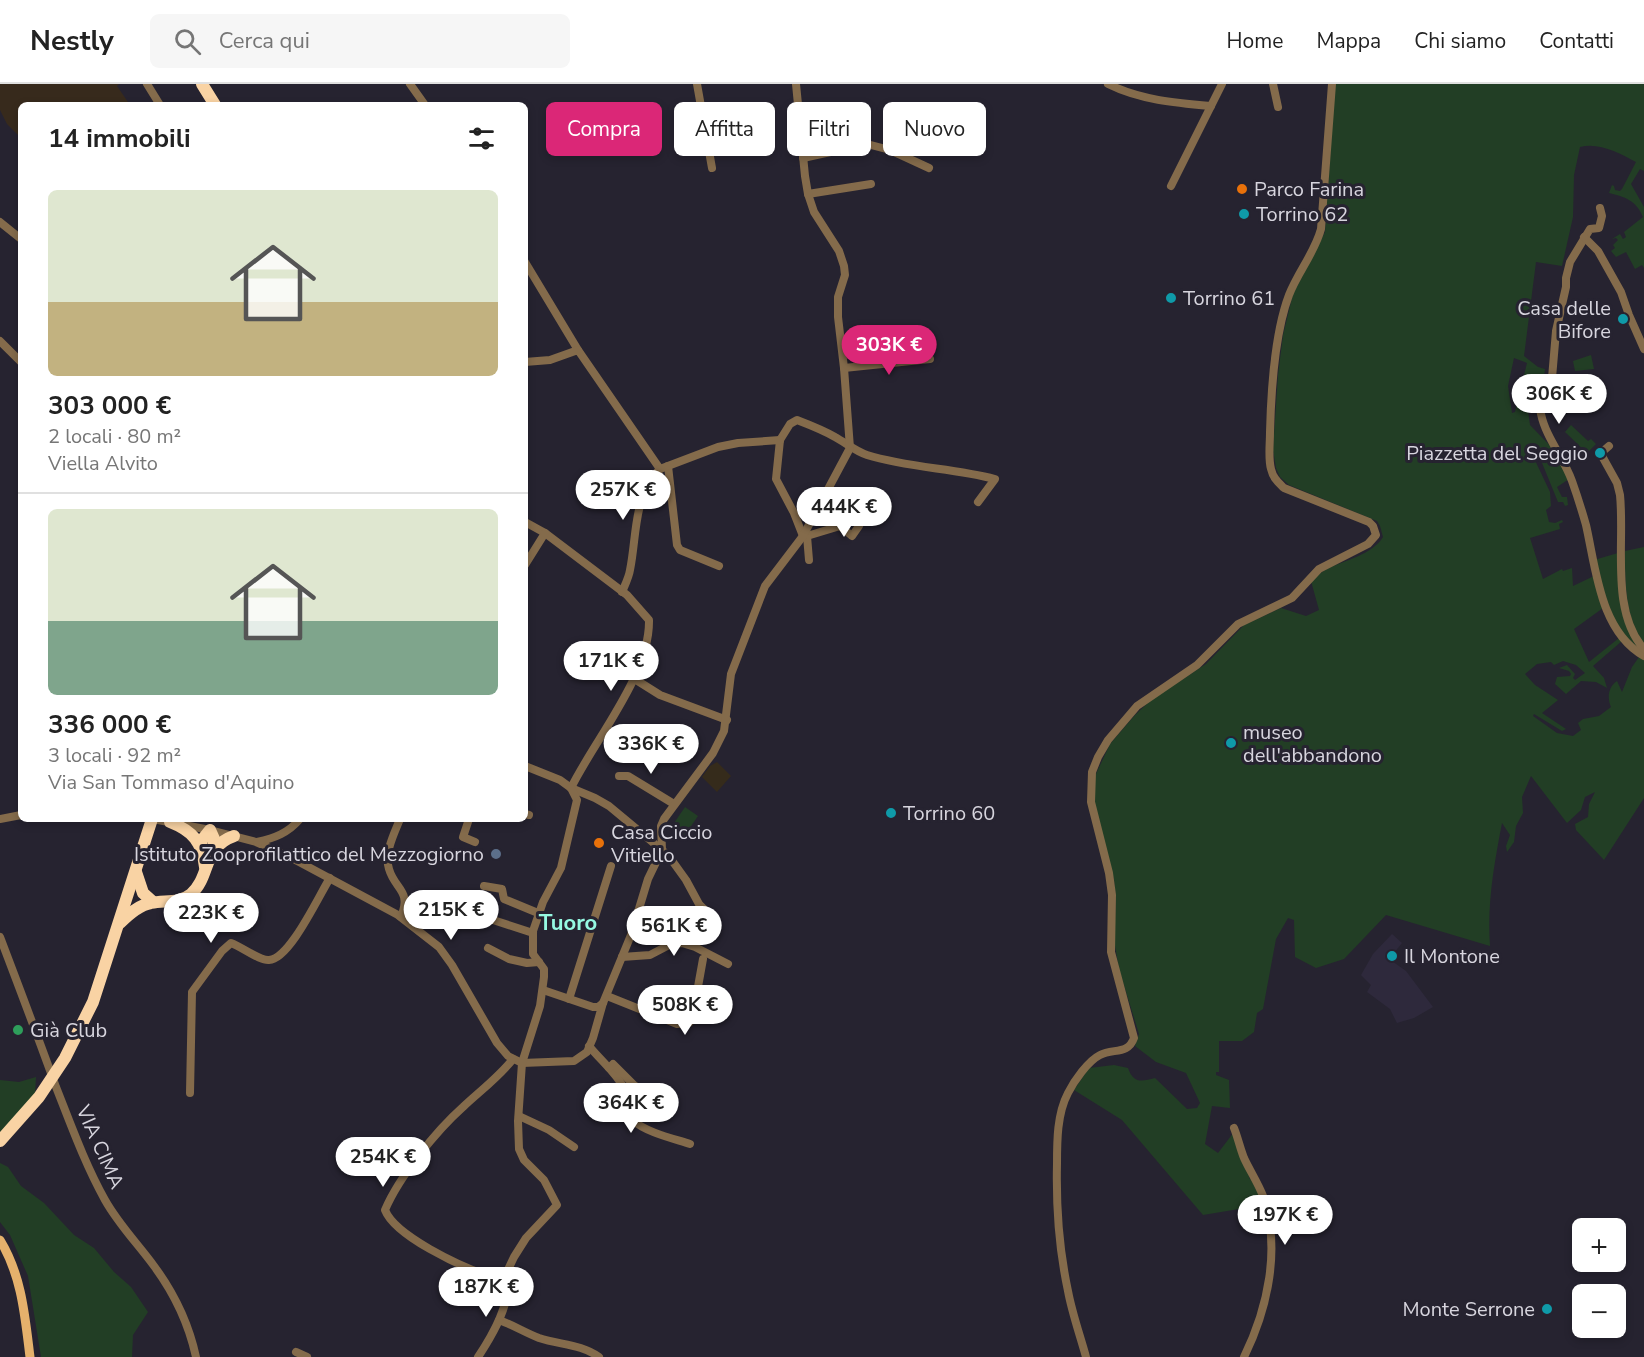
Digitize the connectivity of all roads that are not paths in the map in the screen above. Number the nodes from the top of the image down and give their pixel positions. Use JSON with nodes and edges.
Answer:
{"nodes":[{"id":1,"x":147,"y":84,"type":"edge"},
{"id":2,"x":202,"y":84,"type":"edge"},
{"id":3,"x":410,"y":84,"type":"edge"},
{"id":4,"x":697,"y":84,"type":"edge"},
{"id":5,"x":796,"y":84,"type":"edge"},
{"id":6,"x":1108,"y":84,"type":"edge"},
{"id":7,"x":1222,"y":84,"type":"edge"},
{"id":8,"x":1273,"y":84,"type":"edge"},
{"id":9,"x":1332,"y":84,"type":"edge"},
{"id":10,"x":158,"y":102,"type":"edge"},
{"id":11,"x":213,"y":102,"type":"edge"},
{"id":12,"x":423,"y":102,"type":"edge"},
{"id":13,"x":1211,"y":106,"type":"junction"},
{"id":14,"x":1278,"y":107,"type":"dead end"},
{"id":15,"x":803,"y":158,"type":"junction"},
{"id":16,"x":712,"y":168,"type":"dead end"},
{"id":17,"x":929,"y":168,"type":"dead end"},
{"id":18,"x":871,"y":184,"type":"dead end"},
{"id":19,"x":1171,"y":186,"type":"dead end"},
{"id":20,"x":808,"y":194,"type":"junction"},
{"id":21,"x":1600,"y":208,"type":"dead end"},
{"id":22,"x":0,"y":222,"type":"edge"},
{"id":23,"x":18,"y":237,"type":"edge"},
{"id":24,"x":1584,"y":237,"type":"junction"},
{"id":25,"x":528,"y":267,"type":"edge"},
{"id":26,"x":0,"y":341,"type":"edge"},
{"id":27,"x":1644,"y":349,"type":"edge"},
{"id":28,"x":578,"y":350,"type":"junction"},
{"id":29,"x":18,"y":359,"type":"edge"},
{"id":30,"x":930,"y":359,"type":"dead end"},
{"id":31,"x":528,"y":362,"type":"edge"},
{"id":32,"x":844,"y":368,"type":"junction"},
{"id":33,"x":780,"y":440,"type":"junction"},
{"id":34,"x":1609,"y":446,"type":"dead end"},
{"id":35,"x":850,"y":448,"type":"junction"},
{"id":36,"x":664,"y":468,"type":"junction"},
{"id":37,"x":978,"y":502,"type":"dead end"},
{"id":38,"x":848,"y":504,"type":"dead end"},
{"id":39,"x":528,"y":524,"type":"edge"},
{"id":40,"x":840,"y":526,"type":"junction"},
{"id":41,"x":859,"y":526,"type":"dead end"},
{"id":42,"x":545,"y":533,"type":"junction"},
{"id":43,"x":805,"y":536,"type":"junction"},
{"id":44,"x":528,"y":560,"type":"edge"},
{"id":45,"x":808,"y":560,"type":"dead end"},
{"id":46,"x":719,"y":566,"type":"dead end"},
{"id":47,"x":622,"y":592,"type":"junction"},
{"id":48,"x":1644,"y":649,"type":"edge"},
{"id":49,"x":1644,"y":656,"type":"edge"},
{"id":50,"x":633,"y":678,"type":"junction"},
{"id":51,"x":727,"y":720,"type":"junction"},
{"id":52,"x":528,"y":767,"type":"edge"},
{"id":53,"x":619,"y":776,"type":"dead end"},
{"id":54,"x":571,"y":788,"type":"junction"},
{"id":55,"x":674,"y":804,"type":"junction"},
{"id":56,"x":18,"y":816,"type":"edge"},
{"id":57,"x":0,"y":819,"type":"edge"},
{"id":58,"x":151,"y":822,"type":"edge"},
{"id":59,"x":170,"y":822,"type":"joint"},
{"id":60,"x":298,"y":822,"type":"edge"},
{"id":61,"x":399,"y":822,"type":"edge"},
{"id":62,"x":468,"y":822,"type":"edge"},
{"id":63,"x":210,"y":830,"type":"junction"},
{"id":64,"x":234,"y":836,"type":"junction"},
{"id":65,"x":256,"y":842,"type":"junction"},
{"id":66,"x":475,"y":842,"type":"dead end"},
{"id":67,"x":208,"y":850,"type":"junction"},
{"id":68,"x":662,"y":850,"type":"junction"},
{"id":69,"x":611,"y":866,"type":"dead end"},
{"id":70,"x":135,"y":872,"type":"junction"},
{"id":71,"x":330,"y":878,"type":"junction"},
{"id":72,"x":484,"y":886,"type":"dead end"},
{"id":73,"x":153,"y":902,"type":"junction"},
{"id":74,"x":538,"y":913,"type":"junction"},
{"id":75,"x":400,"y":917,"type":"junction"},
{"id":76,"x":713,"y":918,"type":"dead end"},
{"id":77,"x":490,"y":919,"type":"dead end"},
{"id":78,"x":119,"y":925,"type":"junction"},
{"id":79,"x":533,"y":933,"type":"junction"},
{"id":80,"x":0,"y":937,"type":"edge"},
{"id":81,"x":488,"y":948,"type":"dead end"},
{"id":82,"x":622,"y":957,"type":"junction"},
{"id":83,"x":703,"y":959,"type":"dead end"},
{"id":84,"x":538,"y":962,"type":"junction"},
{"id":85,"x":728,"y":964,"type":"dead end"},
{"id":86,"x":543,"y":990,"type":"junction"},
{"id":87,"x":569,"y":999,"type":"junction"},
{"id":88,"x":605,"y":999,"type":"junction"},
{"id":89,"x":589,"y":1046,"type":"junction"},
{"id":90,"x":513,"y":1059,"type":"junction"},
{"id":91,"x":522,"y":1063,"type":"junction"},
{"id":92,"x":609,"y":1068,"type":"junction"},
{"id":93,"x":190,"y":1093,"type":"dead end"},
{"id":94,"x":673,"y":1102,"type":"dead end"},
{"id":95,"x":519,"y":1116,"type":"junction"},
{"id":96,"x":1234,"y":1128,"type":"dead end"},
{"id":97,"x":0,"y":1141,"type":"edge"},
{"id":98,"x":690,"y":1144,"type":"dead end"},
{"id":99,"x":573,"y":1148,"type":"dead end"},
{"id":100,"x":0,"y":1240,"type":"edge"},
{"id":101,"x":505,"y":1276,"type":"junction"},
{"id":102,"x":499,"y":1320,"type":"junction"},
{"id":103,"x":296,"y":1352,"type":"dead end"},
{"id":104,"x":30,"y":1357,"type":"edge"},
{"id":105,"x":196,"y":1357,"type":"edge"},
{"id":106,"x":307,"y":1357,"type":"edge"},
{"id":107,"x":478,"y":1357,"type":"edge"},
{"id":108,"x":598,"y":1357,"type":"edge"},
{"id":109,"x":1086,"y":1357,"type":"edge"},
{"id":110,"x":1244,"y":1357,"type":"edge"}],
"edges":[{"from":1,"to":10,"type":"street"},
{"from":2,"to":11,"type":"highway"},
{"from":3,"to":12,"type":"street"},
{"from":4,"to":16,"type":"street"},
{"from":5,"to":15,"type":"street"},
{"from":6,"to":13,"type":"street"},
{"from":7,"to":13,"type":"street"},
{"from":8,"to":14,"type":"street"},
{"from":9,"to":109,"type":"street"},
{"from":13,"to":19,"type":"street"},
{"from":15,"to":17,"type":"street"},
{"from":15,"to":20,"type":"street"},
{"from":18,"to":20,"type":"street"},
{"from":20,"to":32,"type":"street"},
{"from":21,"to":24,"type":"street"},
{"from":22,"to":23,"type":"street"},
{"from":24,"to":27,"type":"street"},
{"from":24,"to":49,"type":"street"},
{"from":25,"to":28,"type":"street"},
{"from":26,"to":29,"type":"street"},
{"from":28,"to":31,"type":"street"},
{"from":28,"to":36,"type":"street"},
{"from":30,"to":32,"type":"street"},
{"from":32,"to":35,"type":"street"},
{"from":33,"to":35,"type":"street"},
{"from":33,"to":36,"type":"street"},
{"from":33,"to":43,"type":"street"},
{"from":34,"to":48,"type":"street"},
{"from":35,"to":37,"type":"street"},
{"from":35,"to":43,"type":"street"},
{"from":36,"to":46,"type":"street"},
{"from":36,"to":47,"type":"street"},
{"from":38,"to":40,"type":"street"},
{"from":39,"to":42,"type":"street"},
{"from":40,"to":41,"type":"street"},
{"from":40,"to":43,"type":"street"},
{"from":42,"to":44,"type":"street"},
{"from":42,"to":47,"type":"street"},
{"from":43,"to":45,"type":"street"},
{"from":43,"to":51,"type":"street"},
{"from":47,"to":50,"type":"street"},
{"from":50,"to":51,"type":"street"},
{"from":50,"to":54,"type":"street"},
{"from":51,"to":55,"type":"street"},
{"from":52,"to":54,"type":"street"},
{"from":53,"to":55,"type":"street"},
{"from":54,"to":68,"type":"street"},
{"from":54,"to":74,"type":"street"},
{"from":55,"to":68,"type":"street"},
{"from":56,"to":57,"type":"street"},
{"from":58,"to":70,"type":"highway"},
{"from":59,"to":63,"type":"street"},
{"from":59,"to":67,"type":"highway"},
{"from":60,"to":65,"type":"street"},
{"from":61,"to":75,"type":"street"},
{"from":62,"to":66,"type":"street"},
{"from":63,"to":64,"type":"street"},
{"from":63,"to":67,"type":"highway"},
{"from":64,"to":65,"type":"street"},
{"from":64,"to":67,"type":"highway"},
{"from":65,"to":71,"type":"street"},
{"from":67,"to":73,"type":"highway"},
{"from":68,"to":76,"type":"street"},
{"from":68,"to":82,"type":"street"},
{"from":69,"to":87,"type":"street"},
{"from":70,"to":73,"type":"highway"},
{"from":70,"to":78,"type":"highway"},
{"from":71,"to":75,"type":"street"},
{"from":71,"to":93,"type":"street"},
{"from":72,"to":74,"type":"street"},
{"from":73,"to":78,"type":"highway"},
{"from":74,"to":79,"type":"street"},
{"from":75,"to":90,"type":"street"},
{"from":77,"to":79,"type":"street"},
{"from":78,"to":97,"type":"highway"},
{"from":79,"to":84,"type":"street"},
{"from":80,"to":105,"type":"street","name":"VIA CIMA"},
{"from":81,"to":84,"type":"street"},
{"from":82,"to":85,"type":"street"},
{"from":82,"to":88,"type":"street"},
{"from":83,"to":88,"type":"street"},
{"from":84,"to":86,"type":"street"},
{"from":86,"to":87,"type":"street"},
{"from":86,"to":91,"type":"street"},
{"from":87,"to":88,"type":"street"},
{"from":88,"to":89,"type":"street"},
{"from":89,"to":91,"type":"street"},
{"from":89,"to":92,"type":"street"},
{"from":90,"to":91,"type":"street"},
{"from":90,"to":101,"type":"street"},
{"from":91,"to":95,"type":"street"},
{"from":92,"to":94,"type":"street"},
{"from":92,"to":98,"type":"street"},
{"from":95,"to":99,"type":"street"},
{"from":95,"to":101,"type":"street"},
{"from":96,"to":110,"type":"street"},
{"from":100,"to":104,"type":"main road"},
{"from":101,"to":102,"type":"street"},
{"from":102,"to":107,"type":"street"},
{"from":102,"to":108,"type":"street"},
{"from":103,"to":106,"type":"street"}]}
